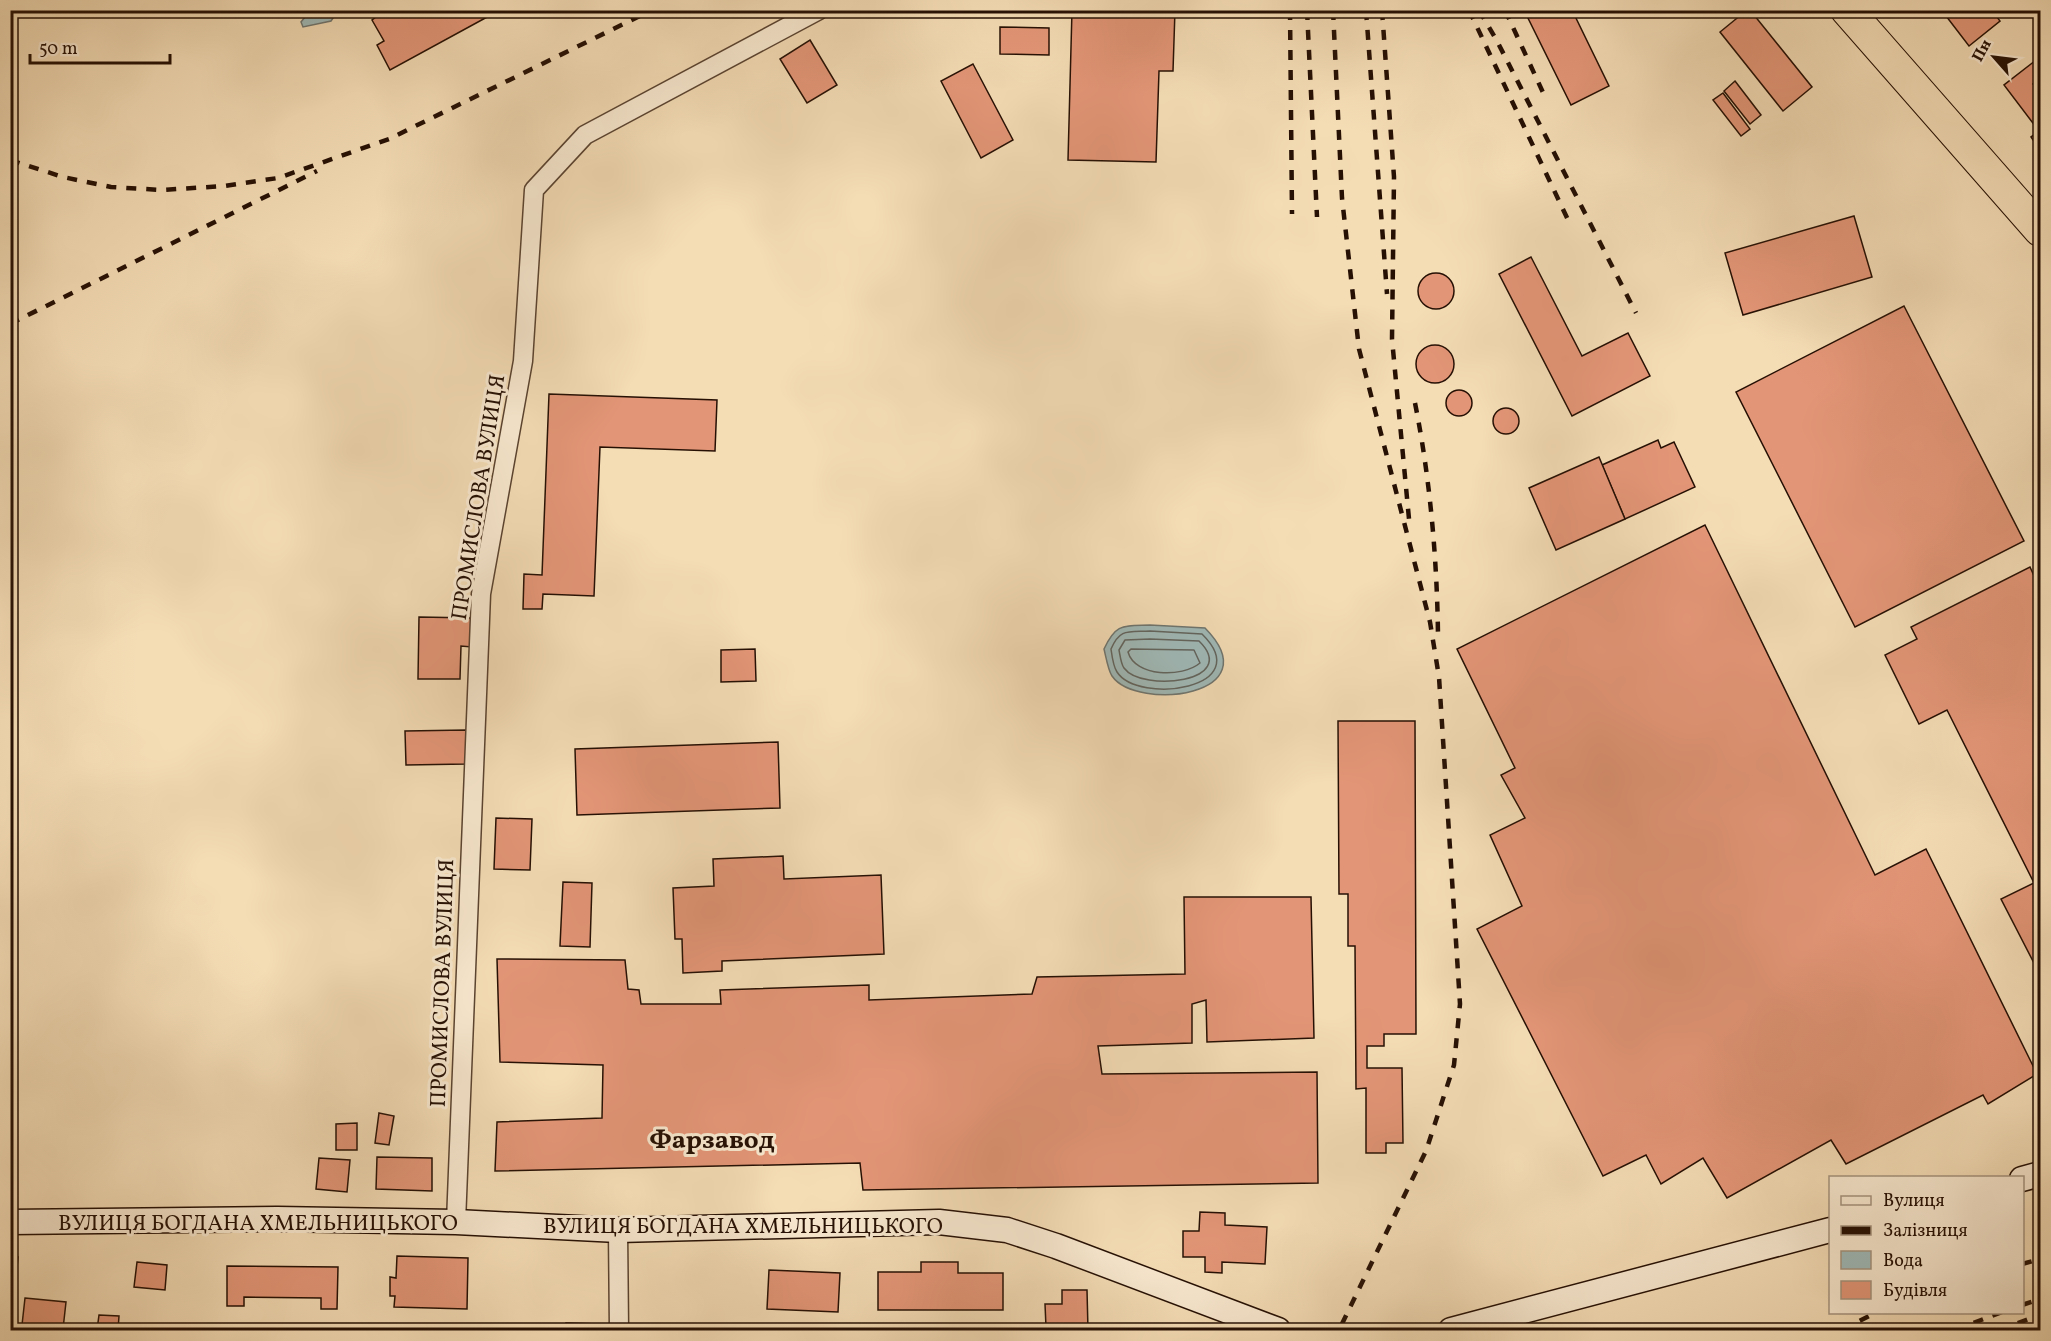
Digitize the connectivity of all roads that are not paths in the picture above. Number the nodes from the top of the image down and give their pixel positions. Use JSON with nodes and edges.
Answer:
{"nodes":[{"id":1,"x":819,"y":10,"type":"edge"},
{"id":2,"x":1847,"y":10,"type":"edge"},
{"id":3,"x":2040,"y":230,"type":"edge"},
{"id":4,"x":2040,"y":1174,"type":"edge"},
{"id":5,"x":2024,"y":1178,"type":"edge"},
{"id":6,"x":10,"y":1222,"type":"edge"},
{"id":7,"x":456,"y":1222,"type":"junction"},
{"id":8,"x":618,"y":1230,"type":"junction"},
{"id":9,"x":1829,"y":1230,"type":"edge"},
{"id":10,"x":619,"y":1330,"type":"edge"},
{"id":11,"x":1278,"y":1330,"type":"edge"},
{"id":12,"x":1452,"y":1330,"type":"edge"}],
"edges":[{"from":1,"to":7,"type":"street","name":"ПРОМИСЛОВА ВУЛИЦЯ"},
{"from":2,"to":3,"type":"highway"},
{"from":4,"to":5,"type":"street"},
{"from":6,"to":7,"type":"street","name":"ВУЛИЦЯ БОГДАНА ХМЕЛЬНИЦЬКОГО"},
{"from":7,"to":8,"type":"street","name":"ВУЛИЦЯ БОГДАНА ХМЕЛЬНИЦЬКОГО"},
{"from":8,"to":10,"type":"street"},
{"from":8,"to":11,"type":"street","name":"ВУЛИЦЯ БОГДАНА ХМЕЛЬНИЦЬКОГО"},
{"from":9,"to":12,"type":"street"}]}
